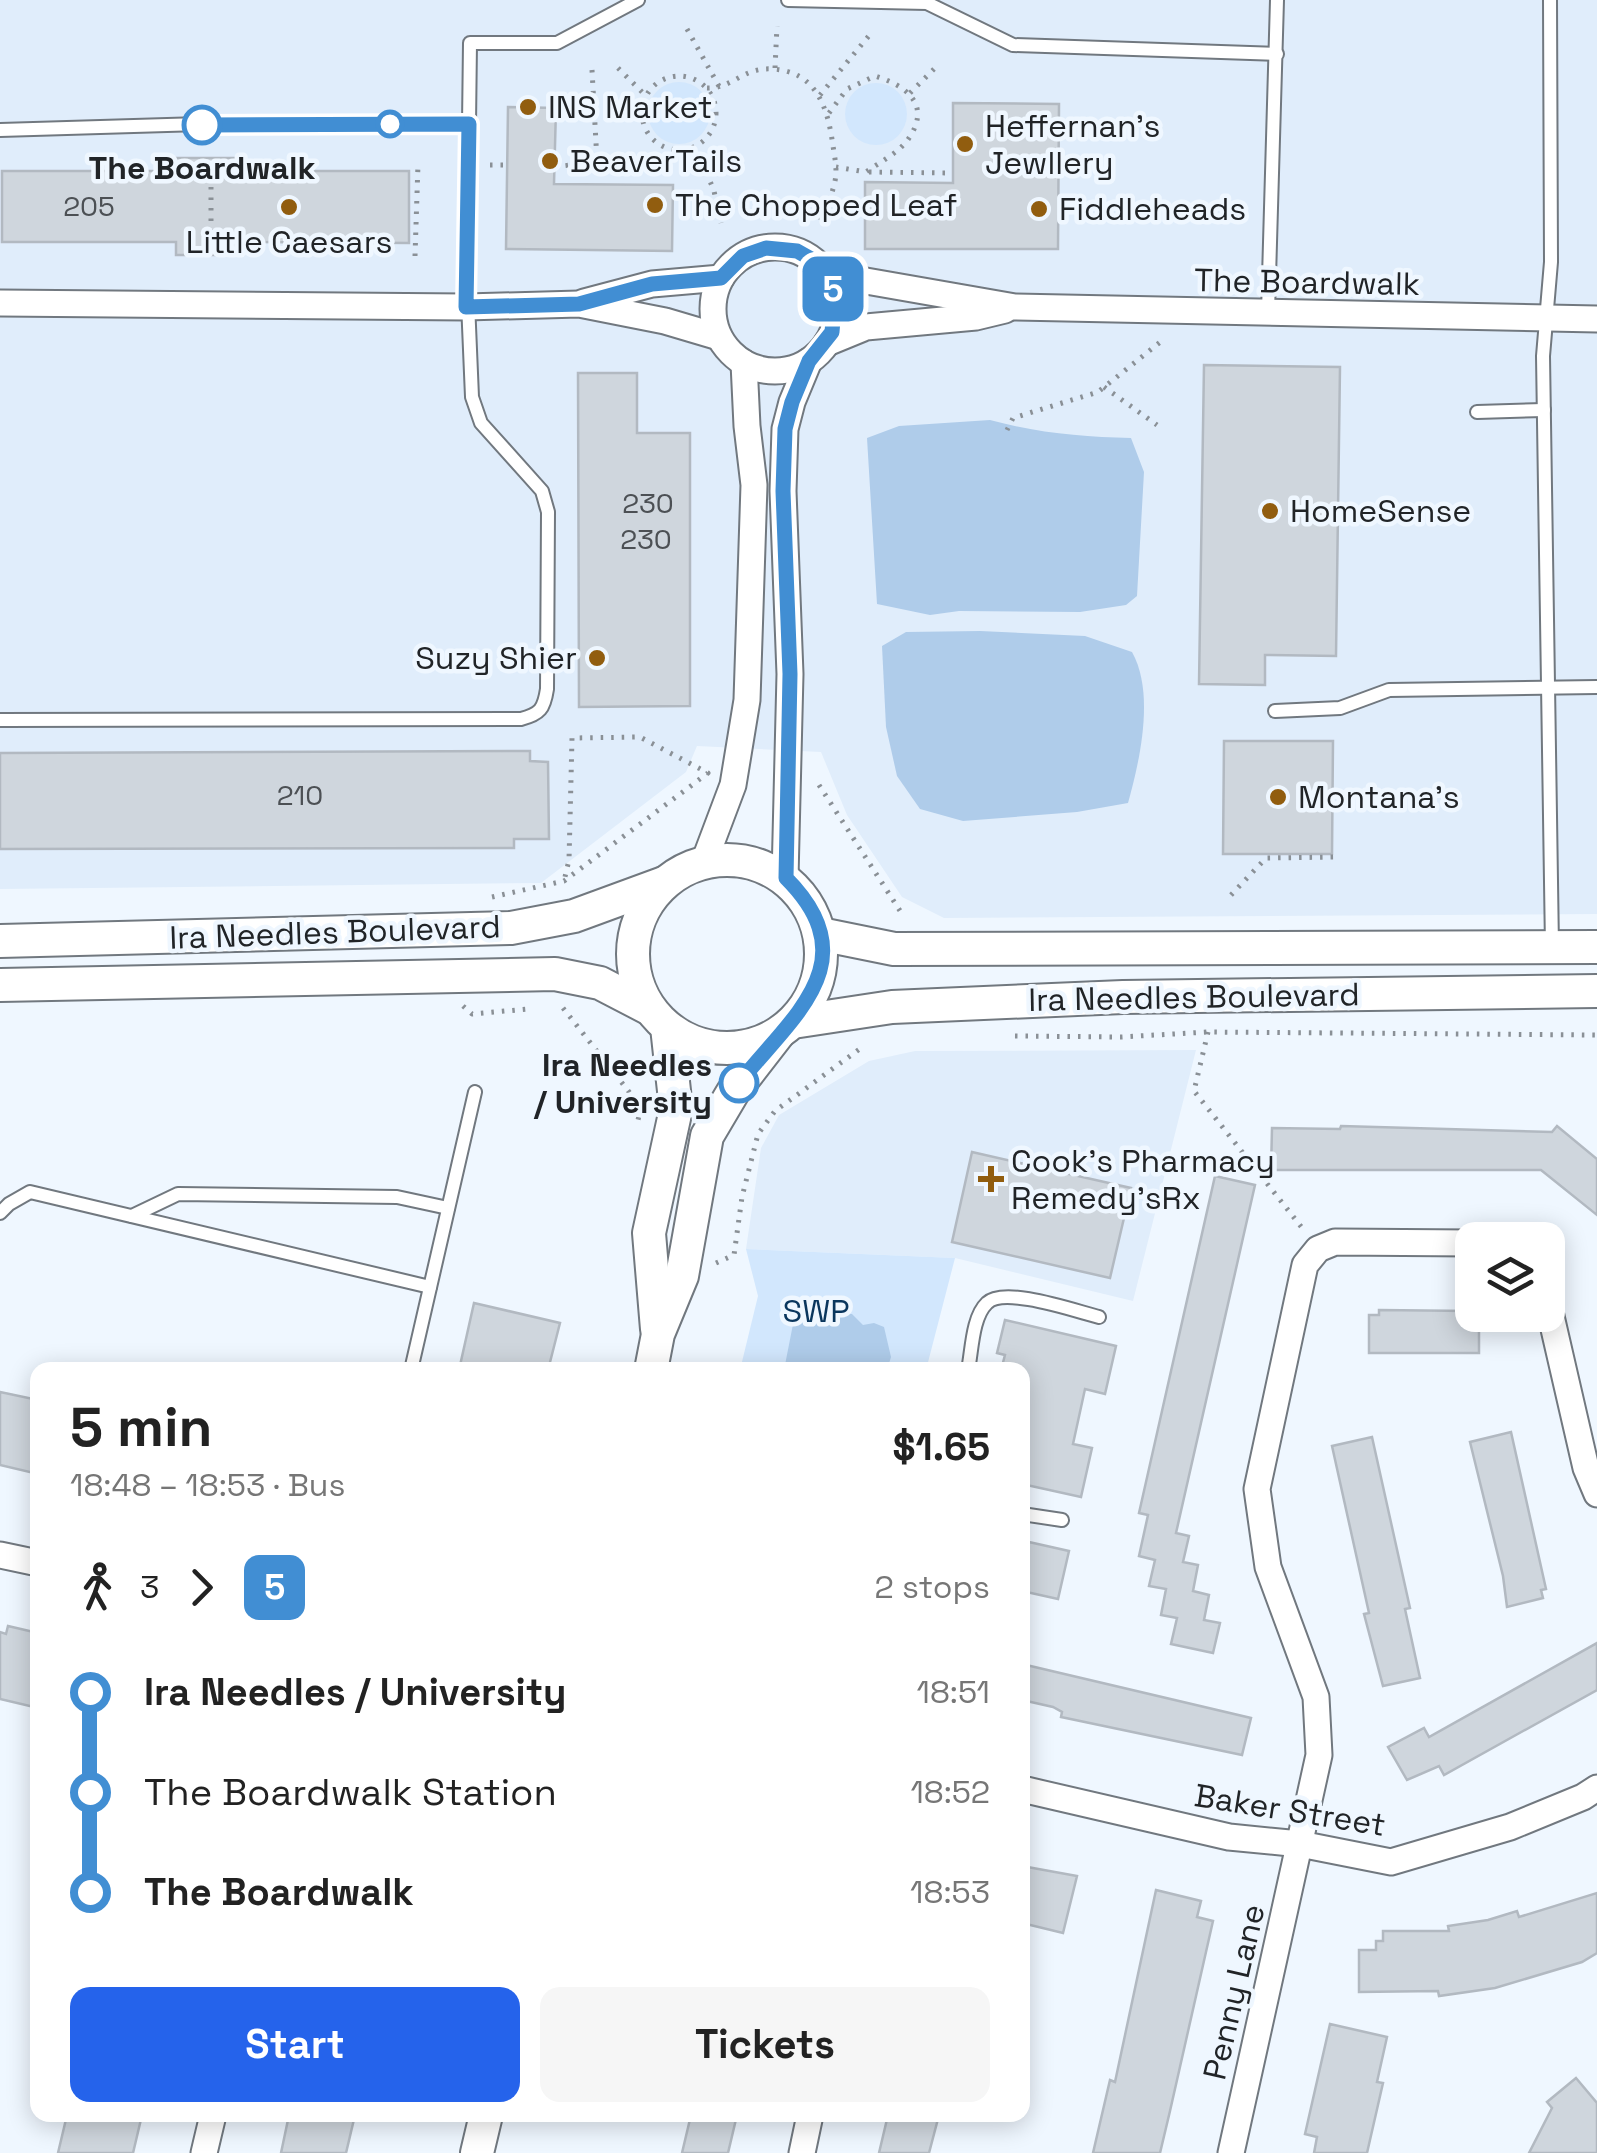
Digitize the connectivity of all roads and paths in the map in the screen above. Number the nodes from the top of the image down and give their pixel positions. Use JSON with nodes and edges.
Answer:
{"nodes":[{"id":1,"x":638,"y":0,"type":"edge"},
{"id":2,"x":788,"y":0,"type":"edge"},
{"id":3,"x":1277,"y":0,"type":"edge"},
{"id":4,"x":1550,"y":0,"type":"edge"},
{"id":5,"x":777,"y":26,"type":"dead end"},
{"id":6,"x":687,"y":29,"type":"dead end"},
{"id":7,"x":872,"y":32,"type":"dead end"},
{"id":8,"x":1277,"y":54,"type":"junction"},
{"id":9,"x":618,"y":68,"type":"dead end"},
{"id":10,"x":775,"y":68,"type":"junction"},
{"id":11,"x":934,"y":69,"type":"dead end"},
{"id":12,"x":592,"y":70,"type":"dead end"},
{"id":13,"x":707,"y":88,"type":"junction"},
{"id":14,"x":720,"y":88,"type":"junction"},
{"id":15,"x":910,"y":93,"type":"junction"},
{"id":16,"x":820,"y":95,"type":"junction"},
{"id":17,"x":646,"y":96,"type":"junction"},
{"id":18,"x":829,"y":113,"type":"junction"},
{"id":19,"x":469,"y":124,"type":"junction"},
{"id":20,"x":0,"y":130,"type":"edge"},
{"id":21,"x":692,"y":148,"type":"junction"},
{"id":22,"x":597,"y":161,"type":"junction"},
{"id":23,"x":418,"y":164,"type":"dead end"},
{"id":24,"x":703,"y":164,"type":"junction"},
{"id":25,"x":490,"y":165,"type":"dead end"},
{"id":26,"x":508,"y":165,"type":"dead end"},
{"id":27,"x":211,"y":166,"type":"dead end"},
{"id":28,"x":555,"y":166,"type":"dead end"},
{"id":29,"x":836,"y":167,"type":"junction"},
{"id":30,"x":866,"y":172,"type":"junction"},
{"id":31,"x":953,"y":173,"type":"dead end"},
{"id":32,"x":1074,"y":173,"type":"dead end"},
{"id":33,"x":1058,"y":174,"type":"dead end"},
{"id":34,"x":721,"y":222,"type":"dead end"},
{"id":35,"x":820,"y":222,"type":"dead end"},
{"id":36,"x":211,"y":252,"type":"dead end"},
{"id":37,"x":415,"y":256,"type":"dead end"},
{"id":38,"x":826,"y":274,"type":"junction"},
{"id":39,"x":721,"y":278,"type":"junction"},
{"id":40,"x":0,"y":303,"type":"edge"},
{"id":41,"x":579,"y":304,"type":"junction"},
{"id":42,"x":466,"y":307,"type":"junction"},
{"id":43,"x":1015,"y":307,"type":"junction"},
{"id":44,"x":1202,"y":312,"type":"junction"},
{"id":45,"x":1268,"y":314,"type":"junction"},
{"id":46,"x":1546,"y":319,"type":"junction"},
{"id":47,"x":1597,"y":319,"type":"edge"},
{"id":48,"x":719,"y":337,"type":"junction"},
{"id":49,"x":818,"y":352,"type":"junction"},
{"id":50,"x":744,"y":363,"type":"junction"},
{"id":51,"x":1104,"y":387,"type":"junction"},
{"id":52,"x":1544,"y":410,"type":"junction"},
{"id":53,"x":1476,"y":412,"type":"dead end"},
{"id":54,"x":1157,"y":425,"type":"dead end"},
{"id":55,"x":1006,"y":430,"type":"dead end"},
{"id":56,"x":1546,"y":686,"type":"junction"},
{"id":57,"x":1597,"y":687,"type":"edge"},
{"id":58,"x":1274,"y":711,"type":"dead end"},
{"id":59,"x":0,"y":720,"type":"edge"},
{"id":60,"x":819,"y":785,"type":"dead end"},
{"id":61,"x":1336,"y":857,"type":"dead end"},
{"id":62,"x":704,"y":862,"type":"junction"},
{"id":63,"x":786,"y":878,"type":"junction"},
{"id":64,"x":564,"y":881,"type":"junction"},
{"id":65,"x":664,"y":883,"type":"junction"},
{"id":66,"x":497,"y":893,"type":"dead end"},
{"id":67,"x":1231,"y":895,"type":"dead end"},
{"id":68,"x":906,"y":920,"type":"dead end"},
{"id":69,"x":820,"y":934,"type":"junction"},
{"id":70,"x":0,"y":940,"type":"edge"},
{"id":71,"x":1552,"y":947,"type":"junction"},
{"id":72,"x":1597,"y":947,"type":"edge"},
{"id":73,"x":0,"y":986,"type":"edge"},
{"id":74,"x":1597,"y":990,"type":"edge"},
{"id":75,"x":562,"y":1006,"type":"dead end"},
{"id":76,"x":544,"y":1007,"type":"dead end"},
{"id":77,"x":472,"y":1014,"type":"dead end"},
{"id":78,"x":659,"y":1018,"type":"junction"},
{"id":79,"x":786,"y":1028,"type":"junction"},
{"id":80,"x":1208,"y":1032,"type":"junction"},
{"id":81,"x":998,"y":1036,"type":"dead end"},
{"id":82,"x":1597,"y":1036,"type":"edge"},
{"id":83,"x":876,"y":1042,"type":"dead end"},
{"id":84,"x":475,"y":1092,"type":"dead end"},
{"id":85,"x":640,"y":1107,"type":"dead end"},
{"id":86,"x":448,"y":1208,"type":"junction"},
{"id":87,"x":0,"y":1213,"type":"edge"},
{"id":88,"x":131,"y":1216,"type":"junction"},
{"id":89,"x":1455,"y":1243,"type":"edge"},
{"id":90,"x":1318,"y":1249,"type":"junction"},
{"id":91,"x":734,"y":1256,"type":"dead end"},
{"id":92,"x":430,"y":1287,"type":"junction"},
{"id":93,"x":1099,"y":1317,"type":"dead end"},
{"id":94,"x":1555,"y":1332,"type":"edge"},
{"id":95,"x":658,"y":1334,"type":"junction"},
{"id":96,"x":413,"y":1362,"type":"edge"},
{"id":97,"x":652,"y":1362,"type":"edge"},
{"id":98,"x":970,"y":1362,"type":"edge"},
{"id":99,"x":1597,"y":1494,"type":"edge"},
{"id":100,"x":1030,"y":1515,"type":"edge"},
{"id":101,"x":1062,"y":1520,"type":"dead end"},
{"id":102,"x":0,"y":1555,"type":"edge"},
{"id":103,"x":30,"y":1561,"type":"edge"},
{"id":104,"x":1597,"y":1788,"type":"edge"},
{"id":105,"x":1030,"y":1792,"type":"edge"},
{"id":106,"x":1300,"y":1844,"type":"junction"},
{"id":107,"x":211,"y":2122,"type":"edge"},
{"id":108,"x":484,"y":2122,"type":"edge"},
{"id":109,"x":809,"y":2122,"type":"edge"},
{"id":110,"x":204,"y":2153,"type":"edge"},
{"id":111,"x":477,"y":2153,"type":"edge"},
{"id":112,"x":802,"y":2153,"type":"edge"},
{"id":113,"x":1231,"y":2153,"type":"edge"}],
"edges":[{"from":1,"to":19,"type":"lane"},
{"from":2,"to":8,"type":"lane"},
{"from":3,"to":8,"type":"lane"},
{"from":4,"to":46,"type":"lane"},
{"from":5,"to":10,"type":"path"},
{"from":6,"to":14,"type":"path"},
{"from":7,"to":16,"type":"path"},
{"from":8,"to":45,"type":"lane"},
{"from":9,"to":17,"type":"path"},
{"from":10,"to":14,"type":"path"},
{"from":10,"to":16,"type":"path"},
{"from":11,"to":15,"type":"path"},
{"from":12,"to":22,"type":"path"},
{"from":13,"to":14,"type":"path"},
{"from":13,"to":17,"type":"path"},
{"from":13,"to":21,"type":"path"},
{"from":15,"to":18,"type":"path"},
{"from":15,"to":30,"type":"path"},
{"from":16,"to":18,"type":"path"},
{"from":17,"to":21,"type":"path"},
{"from":18,"to":29,"type":"path"},
{"from":19,"to":20,"type":"lane"},
{"from":19,"to":42,"type":"lane"},
{"from":21,"to":24,"type":"path"},
{"from":22,"to":24,"type":"path"},
{"from":22,"to":28,"type":"path"},
{"from":23,"to":37,"type":"path"},
{"from":24,"to":34,"type":"path"},
{"from":25,"to":26,"type":"path"},
{"from":27,"to":36,"type":"path"},
{"from":29,"to":30,"type":"path"},
{"from":29,"to":35,"type":"path"},
{"from":30,"to":31,"type":"path"},
{"from":32,"to":33,"type":"path"},
{"from":38,"to":39,"type":"street"},
{"from":38,"to":43,"type":"street","name":"The Boardwalk"},
{"from":38,"to":49,"type":"street"},
{"from":39,"to":41,"type":"street"},
{"from":39,"to":48,"type":"street"},
{"from":40,"to":42,"type":"street"},
{"from":41,"to":42,"type":"street"},
{"from":41,"to":48,"type":"street"},
{"from":42,"to":59,"type":"lane"},
{"from":43,"to":44,"type":"street","name":"The Boardwalk"},
{"from":43,"to":49,"type":"street","name":"The Boardwalk"},
{"from":44,"to":45,"type":"street","name":"The Boardwalk"},
{"from":44,"to":51,"type":"path"},
{"from":45,"to":46,"type":"street","name":"The Boardwalk"},
{"from":46,"to":47,"type":"street","name":"The Boardwalk"},
{"from":46,"to":52,"type":"lane"},
{"from":48,"to":50,"type":"street"},
{"from":49,"to":50,"type":"street"},
{"from":49,"to":63,"type":"street"},
{"from":50,"to":62,"type":"street"},
{"from":51,"to":54,"type":"path"},
{"from":51,"to":55,"type":"path"},
{"from":52,"to":53,"type":"lane"},
{"from":52,"to":56,"type":"lane"},
{"from":56,"to":57,"type":"lane"},
{"from":56,"to":58,"type":"lane"},
{"from":56,"to":71,"type":"lane"},
{"from":60,"to":68,"type":"path"},
{"from":61,"to":67,"type":"path"},
{"from":62,"to":63,"type":"main road"},
{"from":62,"to":65,"type":"main road"},
{"from":63,"to":69,"type":"main road"},
{"from":64,"to":64,"type":"path"},
{"from":64,"to":66,"type":"path"},
{"from":65,"to":70,"type":"main road","name":"Ira Needles Boulevard"},
{"from":65,"to":78,"type":"main road"},
{"from":69,"to":71,"type":"main road","name":"Ira Needles Boulevard"},
{"from":69,"to":79,"type":"main road"},
{"from":71,"to":72,"type":"main road","name":"Ira Needles Boulevard"},
{"from":73,"to":78,"type":"main road","name":"Ira Needles Boulevard"},
{"from":74,"to":79,"type":"main road","name":"Ira Needles Boulevard"},
{"from":75,"to":85,"type":"path"},
{"from":76,"to":77,"type":"path"},
{"from":78,"to":79,"type":"main road"},
{"from":78,"to":95,"type":"main road"},
{"from":79,"to":95,"type":"main road"},
{"from":80,"to":81,"type":"path"},
{"from":80,"to":82,"type":"path"},
{"from":80,"to":90,"type":"path"},
{"from":83,"to":91,"type":"path"},
{"from":84,"to":86,"type":"lane"},
{"from":86,"to":88,"type":"lane"},
{"from":86,"to":92,"type":"lane"},
{"from":87,"to":88,"type":"lane"},
{"from":88,"to":92,"type":"lane"},
{"from":89,"to":90,"type":"street"},
{"from":90,"to":106,"type":"street","name":"Penny Lane"},
{"from":92,"to":96,"type":"lane"},
{"from":93,"to":98,"type":"lane"},
{"from":94,"to":99,"type":"street"},
{"from":95,"to":97,"type":"main road"},
{"from":100,"to":101,"type":"lane"},
{"from":102,"to":103,"type":"street"},
{"from":104,"to":106,"type":"street","name":"Baker Street"},
{"from":105,"to":106,"type":"street","name":"Baker Street"},
{"from":106,"to":113,"type":"street","name":"Penny Lane"},
{"from":107,"to":110,"type":"street"},
{"from":108,"to":111,"type":"main road"},
{"from":109,"to":112,"type":"street"}]}
